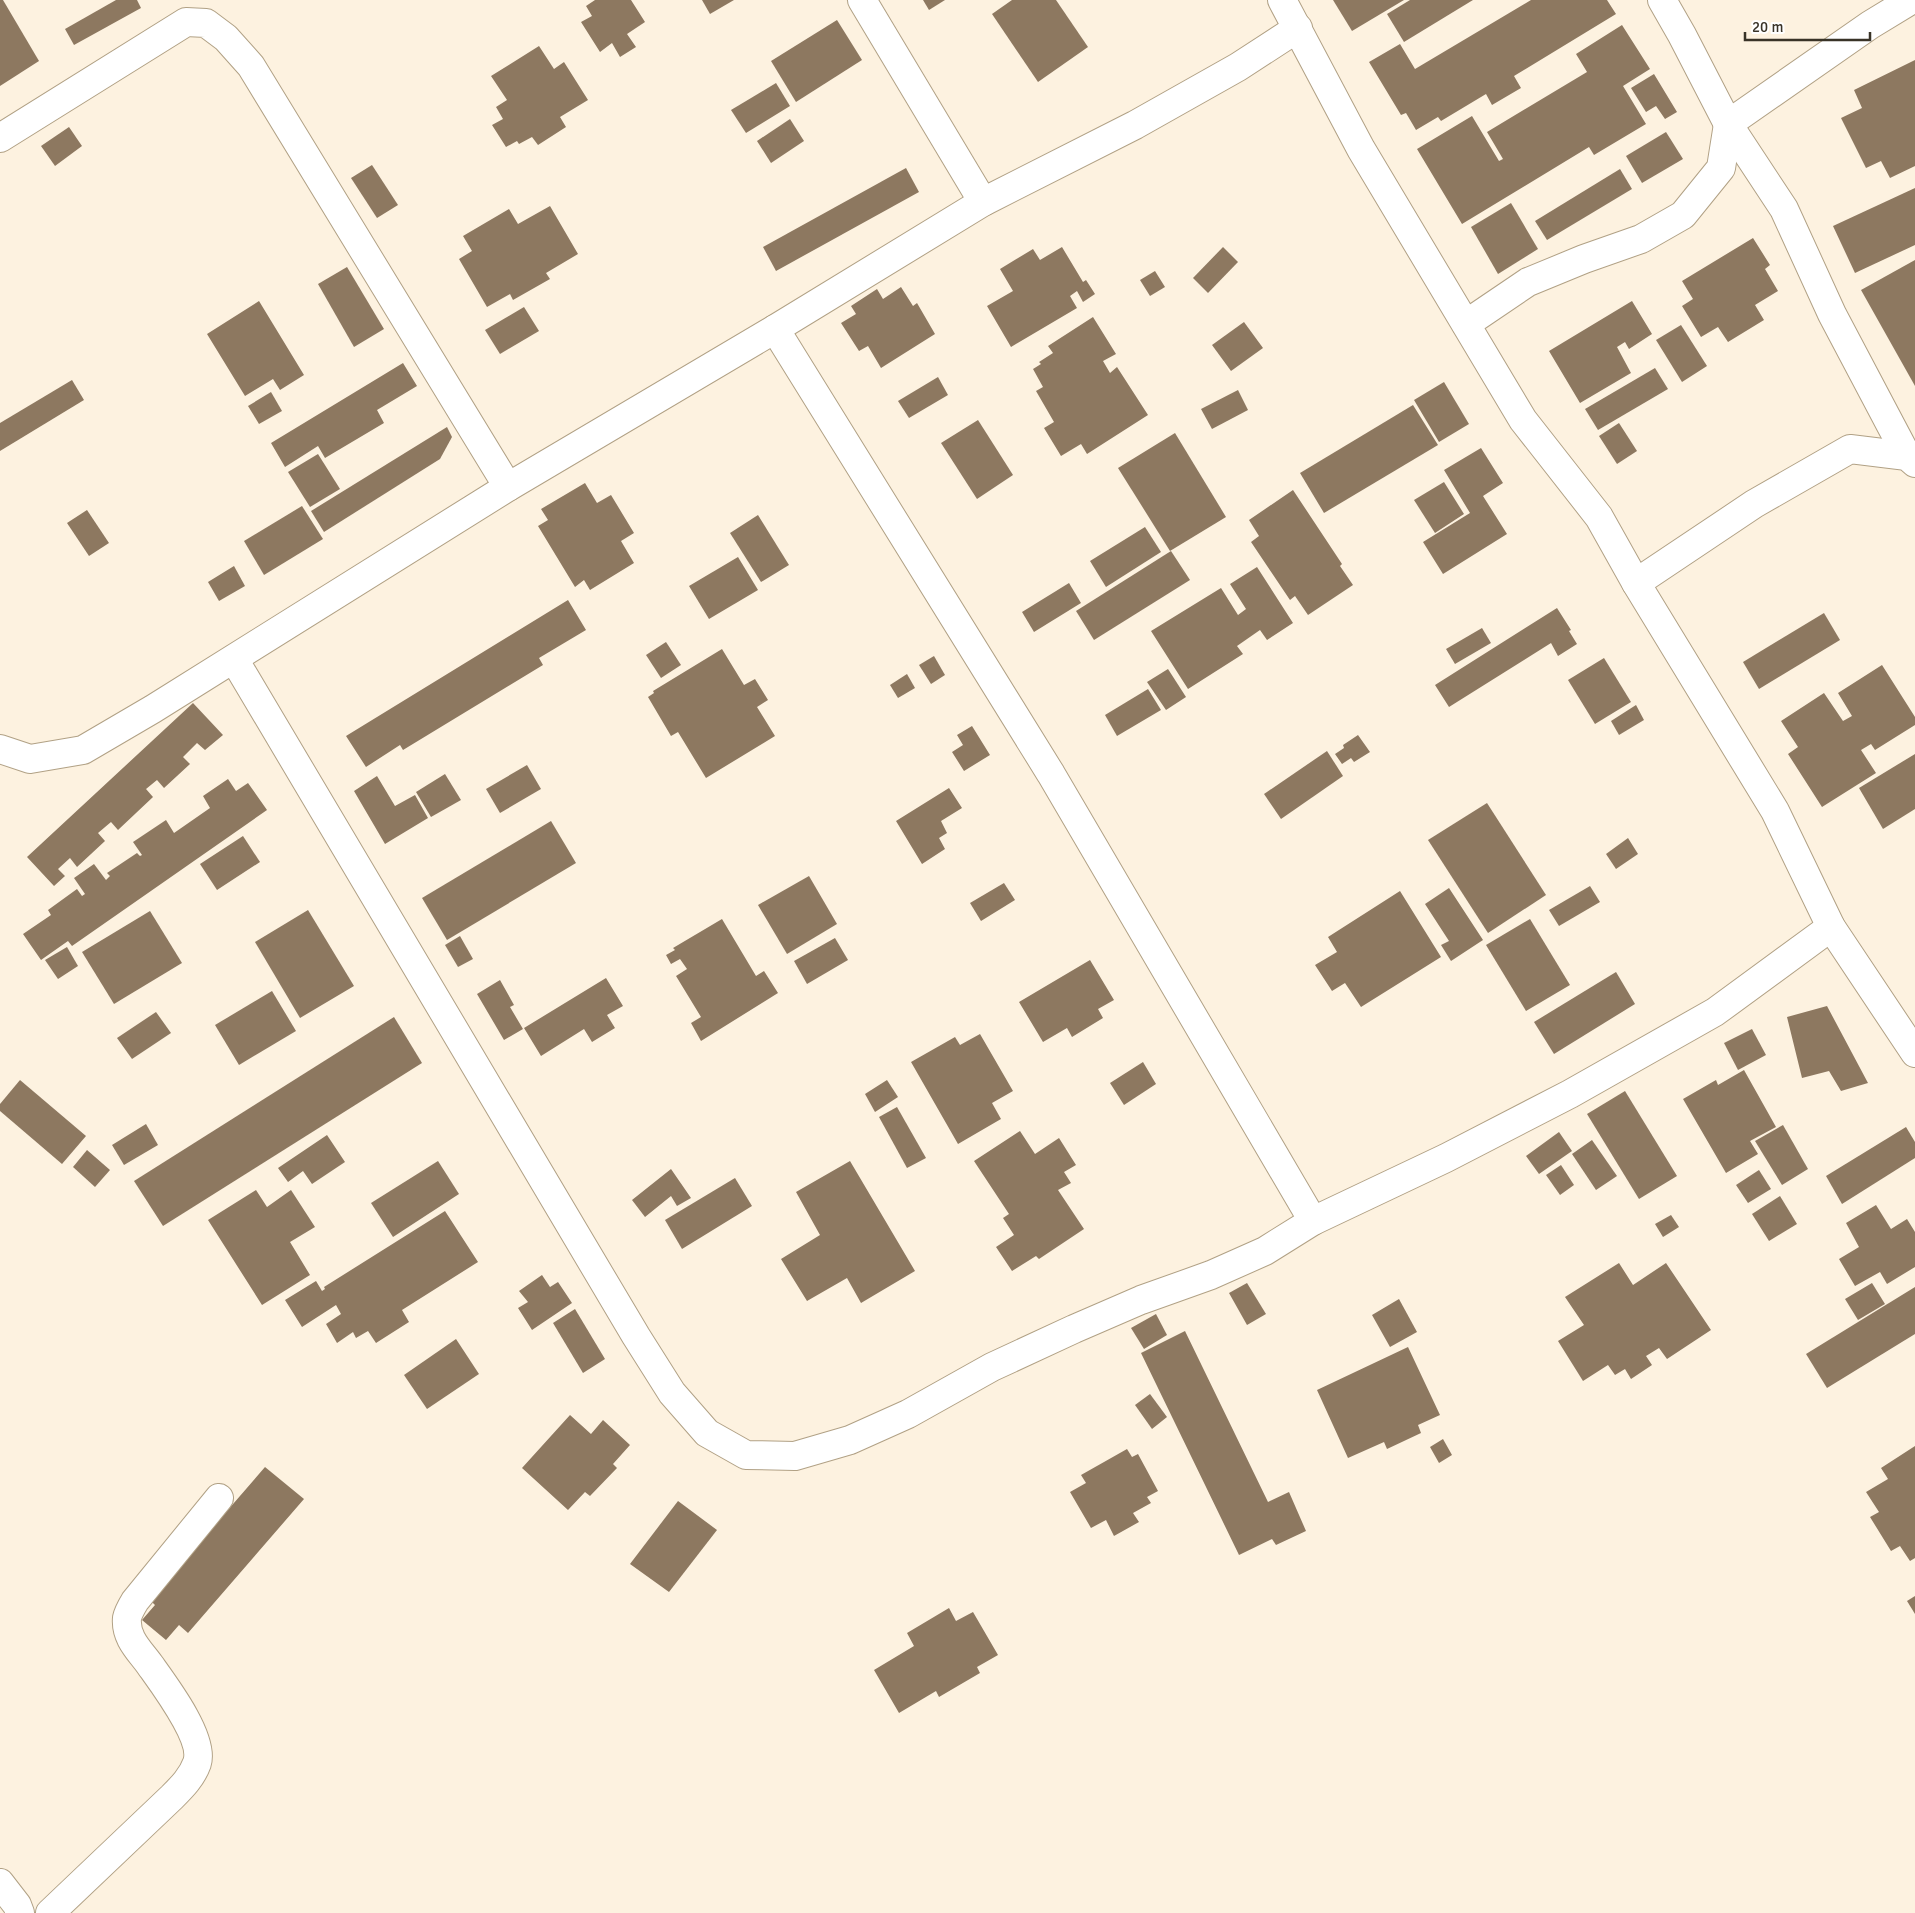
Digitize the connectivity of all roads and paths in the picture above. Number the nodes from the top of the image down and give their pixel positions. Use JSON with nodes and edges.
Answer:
{"nodes":[{"id":1,"x":862,"y":0,"type":"edge"},
{"id":2,"x":1282,"y":0,"type":"edge"},
{"id":3,"x":1662,"y":0,"type":"edge"},
{"id":4,"x":1911,"y":0,"type":"edge"},
{"id":5,"x":1298,"y":28,"type":"junction"},
{"id":6,"x":1728,"y":124,"type":"junction"},
{"id":7,"x":0,"y":138,"type":"edge"},
{"id":8,"x":983,"y":202,"type":"junction"},
{"id":9,"x":1466,"y":324,"type":"junction"},
{"id":10,"x":775,"y":329,"type":"junction"},
{"id":11,"x":1911,"y":460,"type":"edge"},
{"id":12,"x":508,"y":487,"type":"junction"},
{"id":13,"x":1636,"y":583,"type":"junction"},
{"id":14,"x":234,"y":659,"type":"junction"},
{"id":15,"x":0,"y":749,"type":"edge"},
{"id":16,"x":1831,"y":927,"type":"junction"},
{"id":17,"x":1915,"y":1054,"type":"edge"},
{"id":18,"x":1313,"y":1221,"type":"junction"},
{"id":19,"x":219,"y":1498,"type":"dead end"},
{"id":20,"x":0,"y":1883,"type":"edge"},
{"id":21,"x":20,"y":1913,"type":"edge"},
{"id":22,"x":50,"y":1913,"type":"edge"}],
"edges":[{"from":1,"to":8,"type":"street"},
{"from":2,"to":5,"type":"street"},
{"from":3,"to":6,"type":"street"},
{"from":4,"to":6,"type":"street"},
{"from":5,"to":8,"type":"street"},
{"from":5,"to":9,"type":"street"},
{"from":6,"to":9,"type":"street"},
{"from":6,"to":11,"type":"street"},
{"from":7,"to":12,"type":"street"},
{"from":8,"to":10,"type":"street"},
{"from":9,"to":13,"type":"street"},
{"from":10,"to":12,"type":"street"},
{"from":10,"to":18,"type":"street"},
{"from":11,"to":13,"type":"street"},
{"from":12,"to":14,"type":"street"},
{"from":13,"to":16,"type":"street"},
{"from":14,"to":15,"type":"street"},
{"from":14,"to":18,"type":"street"},
{"from":16,"to":17,"type":"street"},
{"from":16,"to":18,"type":"street"},
{"from":19,"to":22,"type":"street"},
{"from":20,"to":21,"type":"street"}]}
